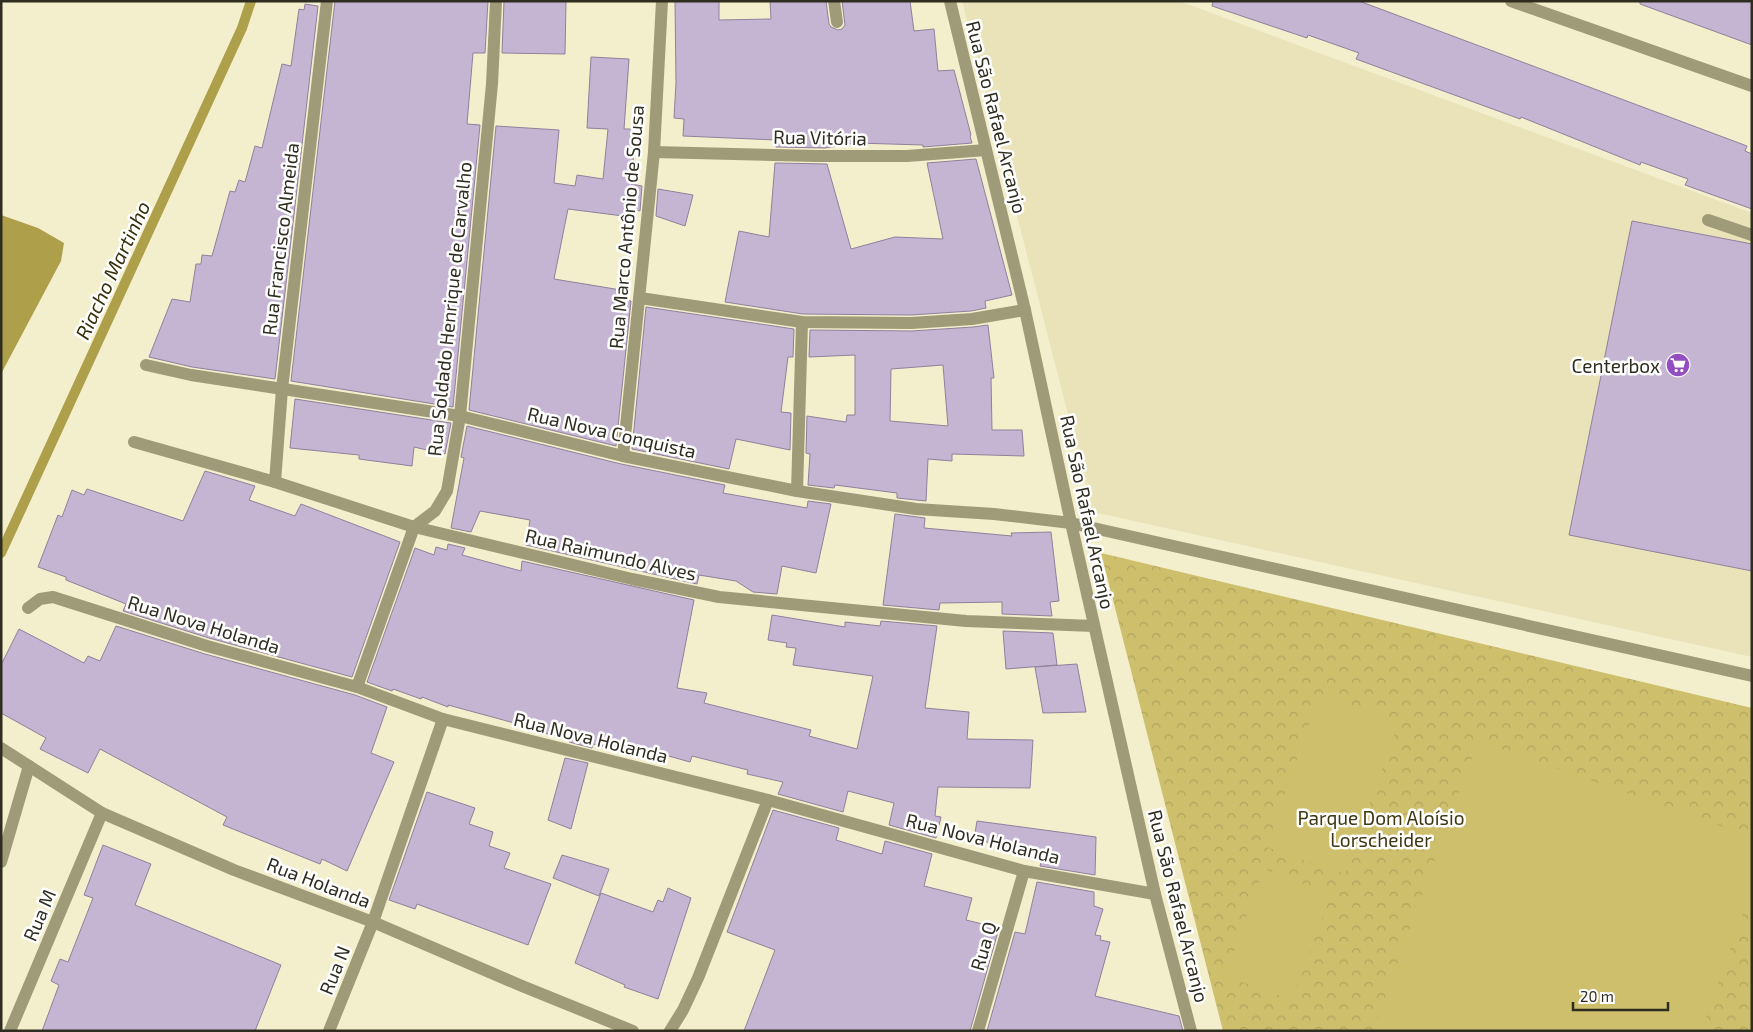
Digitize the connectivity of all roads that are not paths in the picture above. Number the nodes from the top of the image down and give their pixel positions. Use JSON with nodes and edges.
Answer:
{"nodes":[{"id":1,"x":327,"y":1,"type":"edge"},
{"id":2,"x":496,"y":1,"type":"edge"},
{"id":3,"x":662,"y":1,"type":"edge"},
{"id":4,"x":834,"y":1,"type":"edge"},
{"id":5,"x":950,"y":1,"type":"edge"},
{"id":6,"x":1511,"y":1,"type":"edge"},
{"id":7,"x":837,"y":22,"type":"dead end"},
{"id":8,"x":1752,"y":86,"type":"edge"},
{"id":9,"x":986,"y":150,"type":"junction"},
{"id":10,"x":654,"y":152,"type":"junction"},
{"id":11,"x":1708,"y":220,"type":"dead end"},
{"id":12,"x":1752,"y":235,"type":"edge"},
{"id":13,"x":640,"y":298,"type":"junction"},
{"id":14,"x":1025,"y":310,"type":"junction"},
{"id":15,"x":802,"y":322,"type":"junction"},
{"id":16,"x":146,"y":365,"type":"dead end"},
{"id":17,"x":282,"y":389,"type":"junction"},
{"id":18,"x":460,"y":416,"type":"junction"},
{"id":19,"x":134,"y":442,"type":"dead end"},
{"id":20,"x":623,"y":456,"type":"junction"},
{"id":21,"x":275,"y":482,"type":"junction"},
{"id":22,"x":797,"y":491,"type":"junction"},
{"id":23,"x":1071,"y":523,"type":"junction"},
{"id":24,"x":414,"y":527,"type":"junction"},
{"id":25,"x":28,"y":608,"type":"dead end"},
{"id":26,"x":1094,"y":626,"type":"junction"},
{"id":27,"x":1752,"y":676,"type":"edge"},
{"id":28,"x":357,"y":687,"type":"junction"},
{"id":29,"x":443,"y":719,"type":"junction"},
{"id":30,"x":1,"y":748,"type":"edge"},
{"id":31,"x":29,"y":766,"type":"junction"},
{"id":32,"x":768,"y":800,"type":"junction"},
{"id":33,"x":102,"y":813,"type":"junction"},
{"id":34,"x":1,"y":862,"type":"edge"},
{"id":35,"x":1024,"y":871,"type":"junction"},
{"id":36,"x":1155,"y":894,"type":"junction"},
{"id":37,"x":373,"y":922,"type":"junction"},
{"id":38,"x":10,"y":1031,"type":"edge"},
{"id":39,"x":329,"y":1031,"type":"edge"},
{"id":40,"x":633,"y":1031,"type":"edge"},
{"id":41,"x":670,"y":1031,"type":"edge"},
{"id":42,"x":978,"y":1031,"type":"edge"},
{"id":43,"x":1191,"y":1031,"type":"edge"}],
"edges":[{"from":1,"to":17,"type":"street","name":"Rua Francisco Almeida"},
{"from":2,"to":18,"type":"street","name":"Rua Soldado Henrique de Carvalho"},
{"from":3,"to":10,"type":"street","name":"Rua Marco Antônio de Sousa"},
{"from":4,"to":7,"type":"street"},
{"from":5,"to":9,"type":"street","name":"Rua São Rafael Arcanjo"},
{"from":6,"to":8,"type":"street"},
{"from":9,"to":10,"type":"street","name":"Rua Vitória"},
{"from":9,"to":14,"type":"street","name":"Rua São Rafael Arcanjo"},
{"from":10,"to":13,"type":"street","name":"Rua Marco Antônio de Sousa"},
{"from":11,"to":12,"type":"street"},
{"from":13,"to":15,"type":"street"},
{"from":13,"to":20,"type":"street","name":"Rua Marco Antônio de Sousa"},
{"from":14,"to":15,"type":"street"},
{"from":14,"to":23,"type":"street","name":"Rua São Rafael Arcanjo"},
{"from":15,"to":22,"type":"street"},
{"from":16,"to":17,"type":"street","name":"Rua Nova Conquista"},
{"from":17,"to":18,"type":"street","name":"Rua Nova Conquista"},
{"from":17,"to":21,"type":"street","name":"Rua Francisco Almeida"},
{"from":18,"to":20,"type":"street","name":"Rua Nova Conquista"},
{"from":18,"to":24,"type":"street","name":"Rua Soldado Henrique de Carvalho"},
{"from":19,"to":21,"type":"street","name":"Rua Raimundo Alves"},
{"from":20,"to":22,"type":"street","name":"Rua Nova Conquista"},
{"from":21,"to":24,"type":"street","name":"Rua Raimundo Alves"},
{"from":22,"to":23,"type":"street","name":"Rua Nova Conquista"},
{"from":23,"to":26,"type":"street","name":"Rua São Rafael Arcanjo"},
{"from":23,"to":27,"type":"street","name":"Rua Nova Conquista"},
{"from":24,"to":26,"type":"street","name":"Rua Raimundo Alves"},
{"from":24,"to":28,"type":"street"},
{"from":25,"to":28,"type":"street","name":"Rua Nova Holanda"},
{"from":26,"to":36,"type":"street","name":"Rua São Rafael Arcanjo"},
{"from":28,"to":29,"type":"street","name":"Rua Nova Holanda"},
{"from":29,"to":32,"type":"street","name":"Rua Nova Holanda"},
{"from":29,"to":37,"type":"street"},
{"from":30,"to":31,"type":"street","name":"Rua Holanda"},
{"from":31,"to":33,"type":"street","name":"Rua Holanda"},
{"from":31,"to":34,"type":"street"},
{"from":32,"to":35,"type":"street","name":"Rua Nova Holanda"},
{"from":32,"to":41,"type":"street"},
{"from":33,"to":37,"type":"street","name":"Rua Holanda"},
{"from":33,"to":38,"type":"street","name":"Rua M"},
{"from":35,"to":36,"type":"street","name":"Rua Nova Holanda"},
{"from":35,"to":42,"type":"street","name":"Rua Q"},
{"from":36,"to":43,"type":"street","name":"Rua São Rafael Arcanjo"},
{"from":37,"to":39,"type":"street","name":"Rua N"},
{"from":37,"to":40,"type":"street","name":"Rua Holanda"}]}
